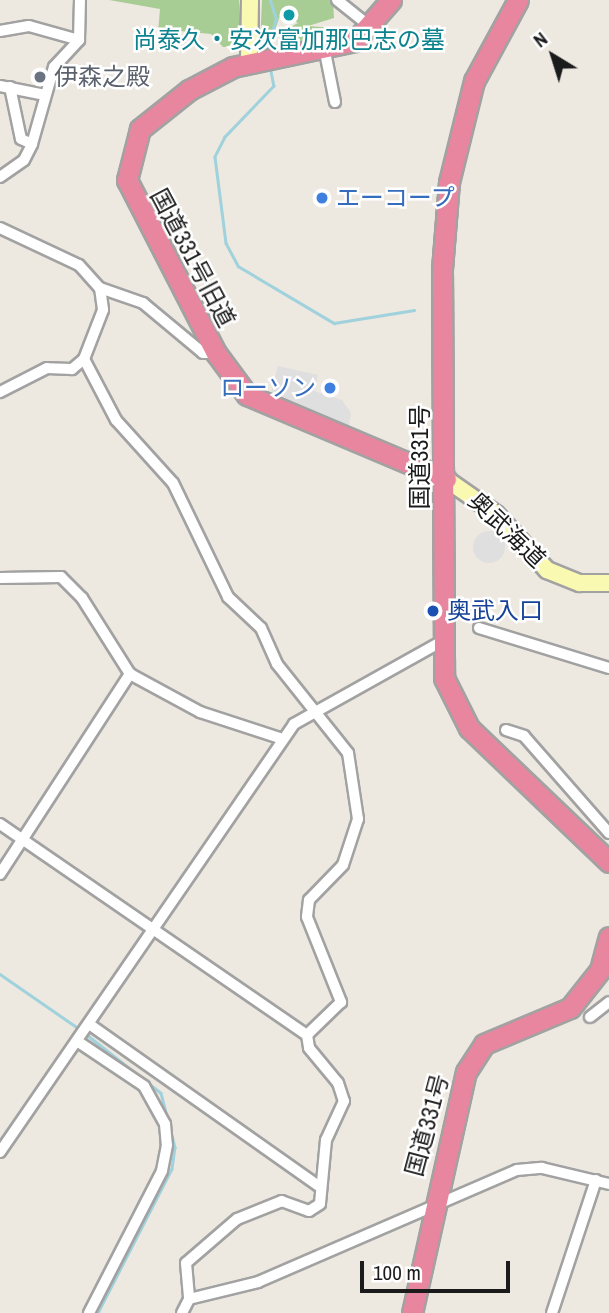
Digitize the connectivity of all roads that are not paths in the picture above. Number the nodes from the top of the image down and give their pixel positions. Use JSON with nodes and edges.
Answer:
{"nodes":[{"id":1,"x":80,"y":0,"type":"edge"},
{"id":2,"x":250,"y":0,"type":"edge"},
{"id":3,"x":337,"y":0,"type":"edge"},
{"id":4,"x":391,"y":0,"type":"edge"},
{"id":5,"x":518,"y":0,"type":"edge"},
{"id":6,"x":372,"y":28,"type":"junction"},
{"id":7,"x":0,"y":31,"type":"edge"},
{"id":8,"x":79,"y":40,"type":"junction"},
{"id":9,"x":325,"y":52,"type":"junction"},
{"id":10,"x":261,"y":61,"type":"junction"},
{"id":11,"x":5,"y":86,"type":"edge"},
{"id":12,"x":45,"y":95,"type":"junction"},
{"id":13,"x":335,"y":102,"type":"dead end"},
{"id":14,"x":32,"y":144,"type":"junction"},
{"id":15,"x":0,"y":177,"type":"edge"},
{"id":16,"x":0,"y":228,"type":"edge"},
{"id":17,"x":100,"y":288,"type":"junction"},
{"id":18,"x":216,"y":353,"type":"junction"},
{"id":19,"x":84,"y":359,"type":"junction"},
{"id":20,"x":0,"y":393,"type":"edge"},
{"id":21,"x":446,"y":479,"type":"junction"},
{"id":22,"x":0,"y":579,"type":"edge"},
{"id":23,"x":609,"y":583,"type":"edge"},
{"id":24,"x":479,"y":628,"type":"dead end"},
{"id":25,"x":444,"y":640,"type":"junction"},
{"id":26,"x":609,"y":668,"type":"edge"},
{"id":27,"x":130,"y":674,"type":"junction"},
{"id":28,"x":316,"y":710,"type":"junction"},
{"id":29,"x":506,"y":730,"type":"dead end"},
{"id":30,"x":283,"y":739,"type":"junction"},
{"id":31,"x":0,"y":824,"type":"edge"},
{"id":32,"x":609,"y":833,"type":"edge"},
{"id":33,"x":23,"y":840,"type":"junction"},
{"id":34,"x":609,"y":862,"type":"edge"},
{"id":35,"x":0,"y":874,"type":"edge"},
{"id":36,"x":153,"y":929,"type":"junction"},
{"id":37,"x":609,"y":937,"type":"edge"},
{"id":38,"x":609,"y":1002,"type":"edge"},
{"id":39,"x":590,"y":1017,"type":"dead end"},
{"id":40,"x":88,"y":1025,"type":"junction"},
{"id":41,"x":307,"y":1035,"type":"junction"},
{"id":42,"x":78,"y":1039,"type":"junction"},
{"id":43,"x":0,"y":1152,"type":"edge"},
{"id":44,"x":596,"y":1180,"type":"junction"},
{"id":45,"x":609,"y":1184,"type":"edge"},
{"id":46,"x":319,"y":1186,"type":"junction"},
{"id":47,"x":431,"y":1205,"type":"junction"},
{"id":48,"x":189,"y":1299,"type":"junction"},
{"id":49,"x":89,"y":1313,"type":"edge"},
{"id":50,"x":183,"y":1313,"type":"edge"},
{"id":51,"x":412,"y":1313,"type":"edge"},
{"id":52,"x":552,"y":1313,"type":"edge"}],
"edges":[{"from":1,"to":8,"type":"street"},
{"from":2,"to":10,"type":"street"},
{"from":3,"to":6,"type":"street"},
{"from":4,"to":6,"type":"highway","name":"国道331号旧道"},
{"from":5,"to":21,"type":"highway","name":"国道331号"},
{"from":6,"to":9,"type":"highway","name":"国道331号旧道"},
{"from":7,"to":8,"type":"street"},
{"from":8,"to":12,"type":"street"},
{"from":9,"to":10,"type":"highway","name":"国道331号旧道"},
{"from":9,"to":13,"type":"street"},
{"from":10,"to":18,"type":"highway","name":"国道331号旧道"},
{"from":11,"to":12,"type":"street"},
{"from":11,"to":14,"type":"street"},
{"from":12,"to":14,"type":"street"},
{"from":14,"to":15,"type":"street"},
{"from":16,"to":17,"type":"street"},
{"from":17,"to":18,"type":"street"},
{"from":17,"to":19,"type":"street"},
{"from":18,"to":21,"type":"highway","name":"国道331号旧道"},
{"from":19,"to":20,"type":"street"},
{"from":19,"to":28,"type":"street"},
{"from":21,"to":23,"type":"street","name":"奥武海道"},
{"from":21,"to":25,"type":"highway","name":"国道331号"},
{"from":22,"to":27,"type":"street"},
{"from":24,"to":26,"type":"street"},
{"from":25,"to":28,"type":"street"},
{"from":25,"to":34,"type":"highway","name":"国道331号"},
{"from":27,"to":30,"type":"street"},
{"from":27,"to":33,"type":"street"},
{"from":28,"to":30,"type":"street"},
{"from":28,"to":41,"type":"street"},
{"from":29,"to":32,"type":"street"},
{"from":30,"to":36,"type":"street"},
{"from":31,"to":33,"type":"street"},
{"from":33,"to":35,"type":"street"},
{"from":33,"to":36,"type":"street"},
{"from":36,"to":40,"type":"street"},
{"from":36,"to":41,"type":"street"},
{"from":37,"to":47,"type":"highway","name":"国道331号"},
{"from":38,"to":39,"type":"street"},
{"from":40,"to":42,"type":"street"},
{"from":40,"to":46,"type":"street"},
{"from":41,"to":46,"type":"street"},
{"from":42,"to":43,"type":"street"},
{"from":42,"to":49,"type":"street"},
{"from":44,"to":45,"type":"street"},
{"from":44,"to":47,"type":"street"},
{"from":44,"to":52,"type":"street"},
{"from":46,"to":48,"type":"street"},
{"from":47,"to":48,"type":"street"},
{"from":47,"to":51,"type":"highway","name":"国道331号"},
{"from":48,"to":50,"type":"street"}]}
